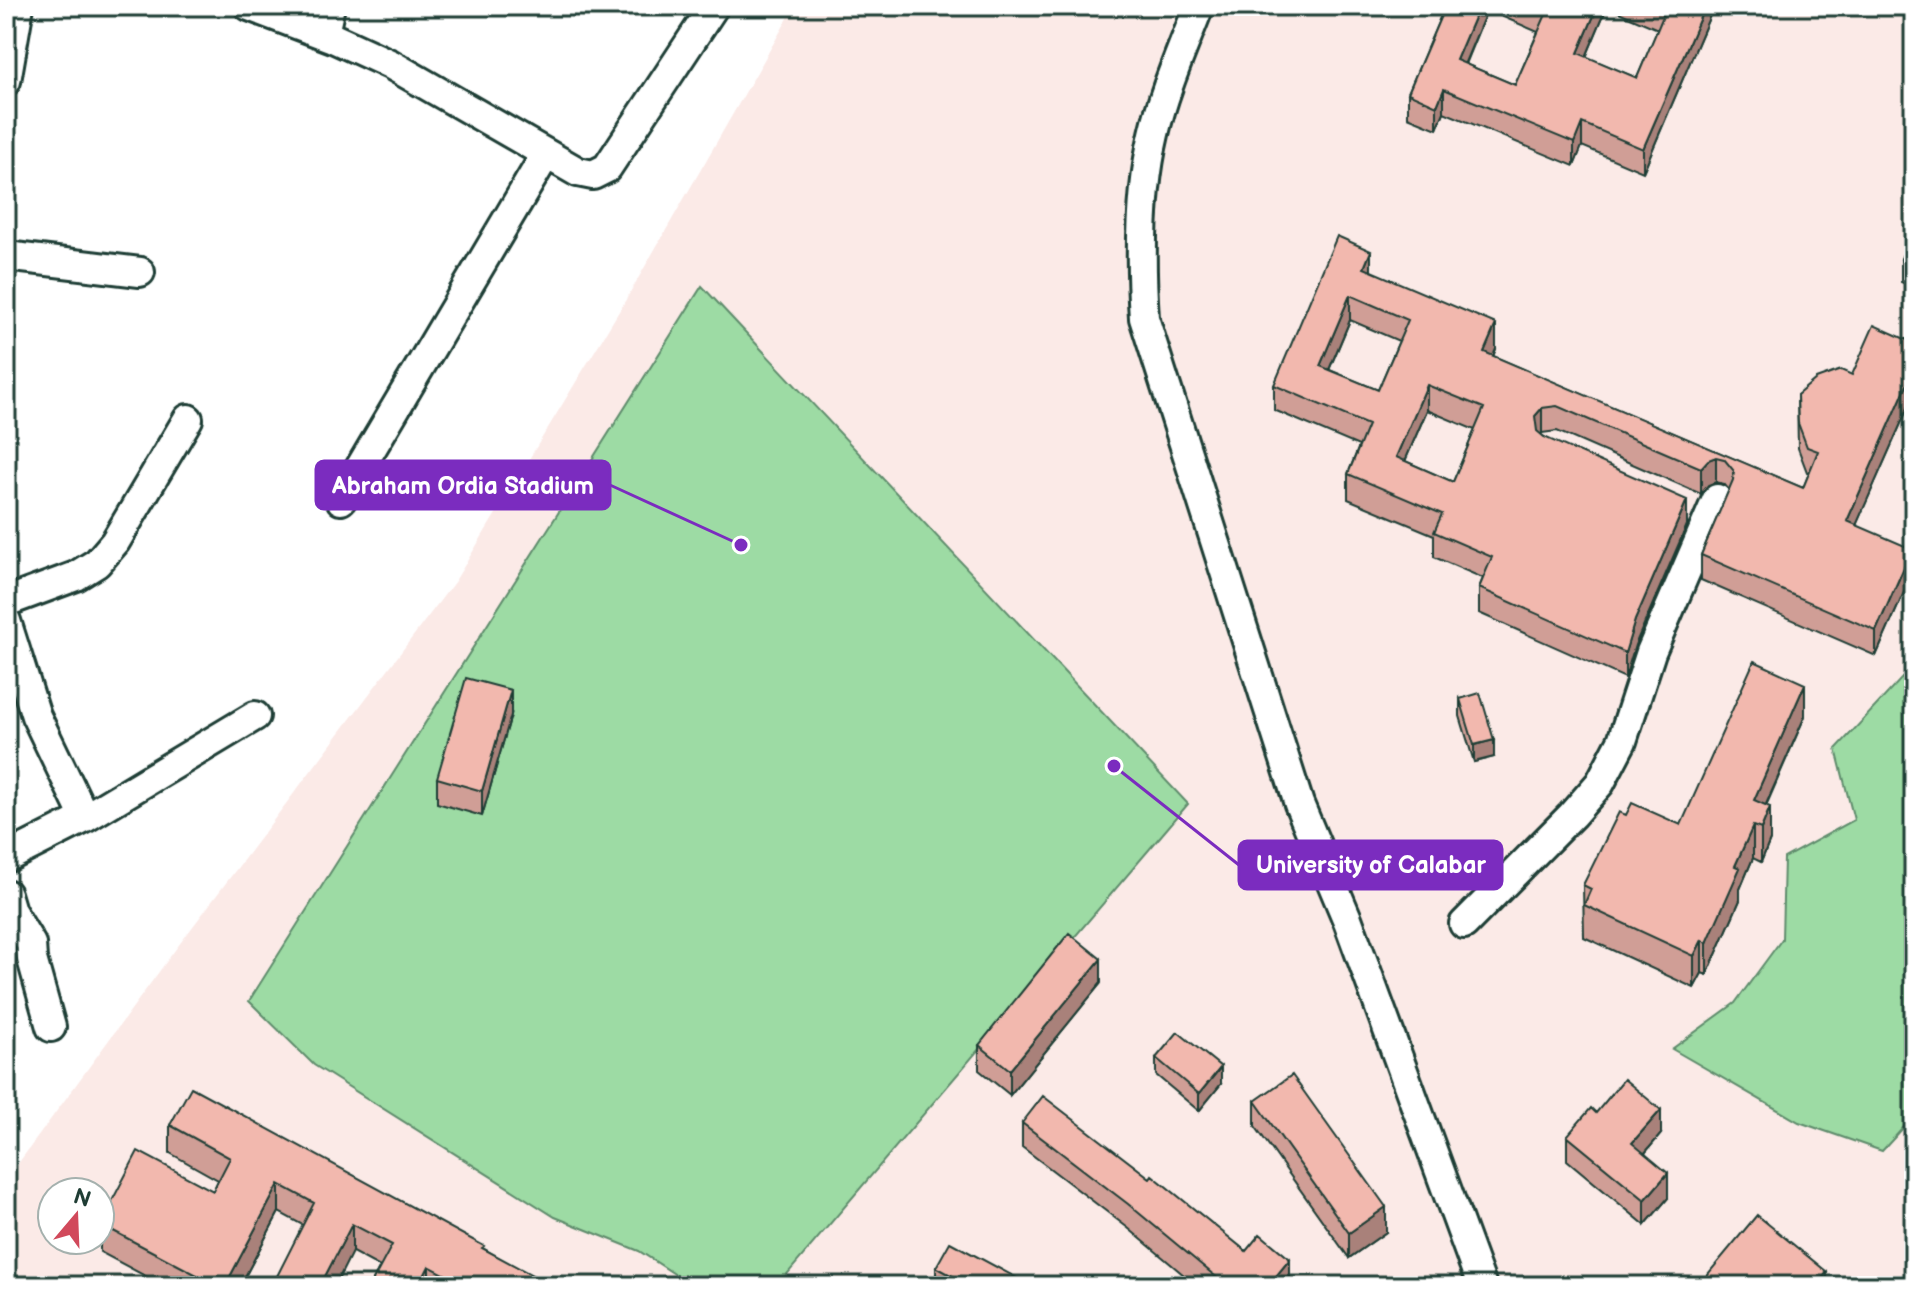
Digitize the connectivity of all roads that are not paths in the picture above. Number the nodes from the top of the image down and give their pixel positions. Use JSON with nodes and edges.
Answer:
{"nodes":[{"id":1,"x":19,"y":6,"type":"edge"},
{"id":2,"x":249,"y":6,"type":"edge"},
{"id":3,"x":330,"y":6,"type":"edge"},
{"id":4,"x":714,"y":6,"type":"edge"},
{"id":5,"x":1199,"y":6,"type":"edge"},
{"id":6,"x":324,"y":34,"type":"junction"},
{"id":7,"x":6,"y":81,"type":"edge"},
{"id":8,"x":546,"y":154,"type":"junction"},
{"id":9,"x":6,"y":256,"type":"edge"},
{"id":10,"x":140,"y":272,"type":"dead end"},
{"id":11,"x":188,"y":419,"type":"dead end"},
{"id":12,"x":341,"y":500,"type":"dead end"},
{"id":13,"x":1681,"y":503,"type":"edge"},
{"id":14,"x":6,"y":602,"type":"edge"},
{"id":15,"x":6,"y":621,"type":"edge"},
{"id":16,"x":255,"y":716,"type":"dead end"},
{"id":17,"x":85,"y":818,"type":"junction"},
{"id":18,"x":6,"y":858,"type":"edge"},
{"id":19,"x":6,"y":894,"type":"edge"},
{"id":20,"x":1464,"y":924,"type":"dead end"},
{"id":21,"x":51,"y":1027,"type":"dead end"},
{"id":22,"x":1482,"y":1286,"type":"edge"}],
"edges":[{"from":1,"to":7,"type":"street"},
{"from":2,"to":6,"type":"street"},
{"from":3,"to":6,"type":"street"},
{"from":4,"to":8,"type":"street"},
{"from":5,"to":22,"type":"street"},
{"from":6,"to":8,"type":"street"},
{"from":8,"to":12,"type":"street"},
{"from":9,"to":10,"type":"street"},
{"from":11,"to":14,"type":"street"},
{"from":13,"to":20,"type":"street"},
{"from":15,"to":17,"type":"street"},
{"from":16,"to":17,"type":"street"},
{"from":17,"to":18,"type":"street"},
{"from":19,"to":21,"type":"street"}]}
